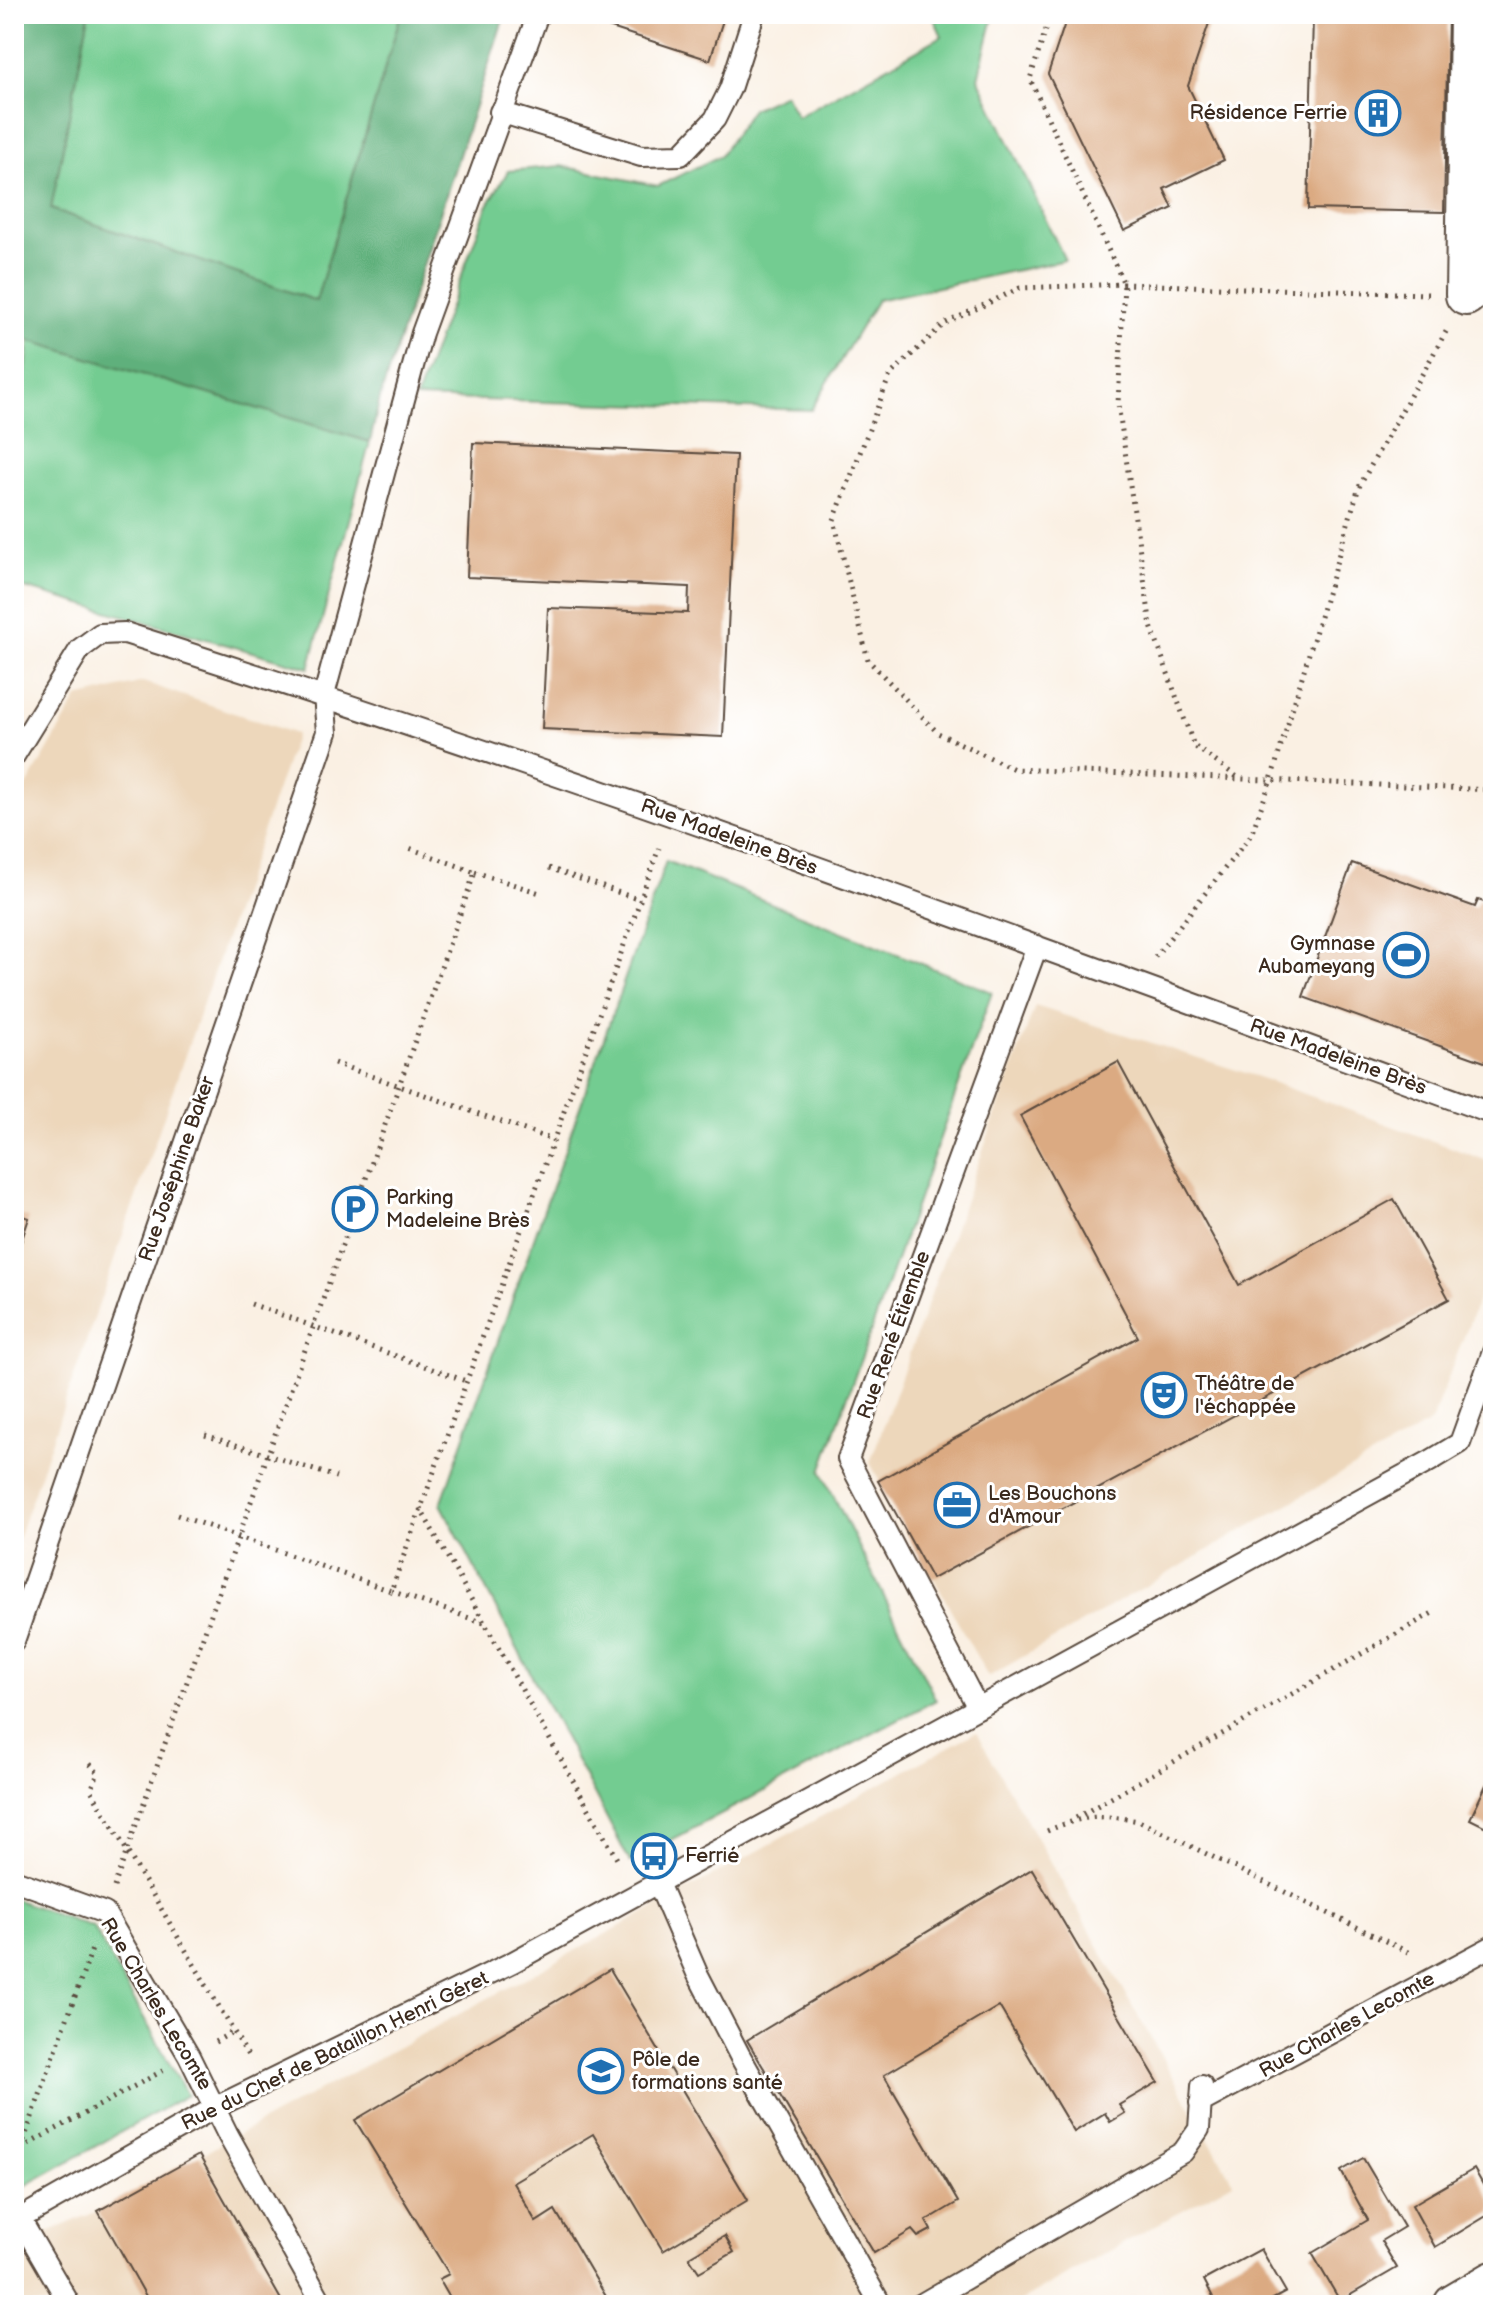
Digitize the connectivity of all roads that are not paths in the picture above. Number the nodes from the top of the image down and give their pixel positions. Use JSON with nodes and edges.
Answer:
{"nodes":[{"id":1,"x":538,"y":14,"type":"edge"},
{"id":2,"x":754,"y":14,"type":"edge"},
{"id":3,"x":1470,"y":14,"type":"edge"},
{"id":4,"x":500,"y":112,"type":"junction"},
{"id":5,"x":1466,"y":295,"type":"road end"},
{"id":6,"x":324,"y":695,"type":"junction"},
{"id":7,"x":14,"y":756,"type":"edge"},
{"id":8,"x":1037,"y":946,"type":"junction"},
{"id":9,"x":1493,"y":1114,"type":"edge"},
{"id":10,"x":1493,"y":1352,"type":"edge"},
{"id":11,"x":14,"y":1641,"type":"edge"},
{"id":12,"x":978,"y":1708,"type":"junction"},
{"id":13,"x":14,"y":1880,"type":"edge"},
{"id":14,"x":658,"y":1883,"type":"junction"},
{"id":15,"x":1493,"y":1946,"type":"edge"},
{"id":16,"x":216,"y":2107,"type":"junction"},
{"id":17,"x":17,"y":2220,"type":"edge"},
{"id":18,"x":1493,"y":2282,"type":"edge"},
{"id":19,"x":70,"y":2305,"type":"edge"},
{"id":20,"x":323,"y":2305,"type":"edge"},
{"id":21,"x":881,"y":2305,"type":"edge"},
{"id":22,"x":920,"y":2305,"type":"edge"},
{"id":23,"x":1454,"y":2305,"type":"edge"}],
"edges":[{"from":1,"to":4,"type":"lane","name":"Rue Joséphine Baker"},
{"from":2,"to":4,"type":"lane"},
{"from":3,"to":5,"type":"street"},
{"from":4,"to":6,"type":"lane","name":"Rue Joséphine Baker"},
{"from":6,"to":7,"type":"lane","name":"Rue Madeleine Brès"},
{"from":6,"to":8,"type":"lane","name":"Rue Madeleine Brès"},
{"from":6,"to":11,"type":"lane","name":"Rue Joséphine Baker"},
{"from":8,"to":9,"type":"lane","name":"Rue Madeleine Brès"},
{"from":8,"to":12,"type":"lane","name":"Rue René Étiemble"},
{"from":10,"to":12,"type":"lane","name":"Rue du Chef de Bataillon Henri Géret"},
{"from":12,"to":14,"type":"lane","name":"Rue du Chef de Bataillon Henri Géret"},
{"from":13,"to":16,"type":"lane","name":"Rue Charles Lecomte"},
{"from":14,"to":16,"type":"lane","name":"Rue du Chef de Bataillon Henri Géret"},
{"from":14,"to":21,"type":"lane"},
{"from":15,"to":22,"type":"lane","name":"Rue Charles Lecomte"},
{"from":16,"to":17,"type":"lane","name":"Rue du Chef de Bataillon Henri Géret"},
{"from":16,"to":20,"type":"lane","name":"Rue Charles Lecomte"},
{"from":17,"to":19,"type":"lane"},
{"from":18,"to":23,"type":"street"}]}
